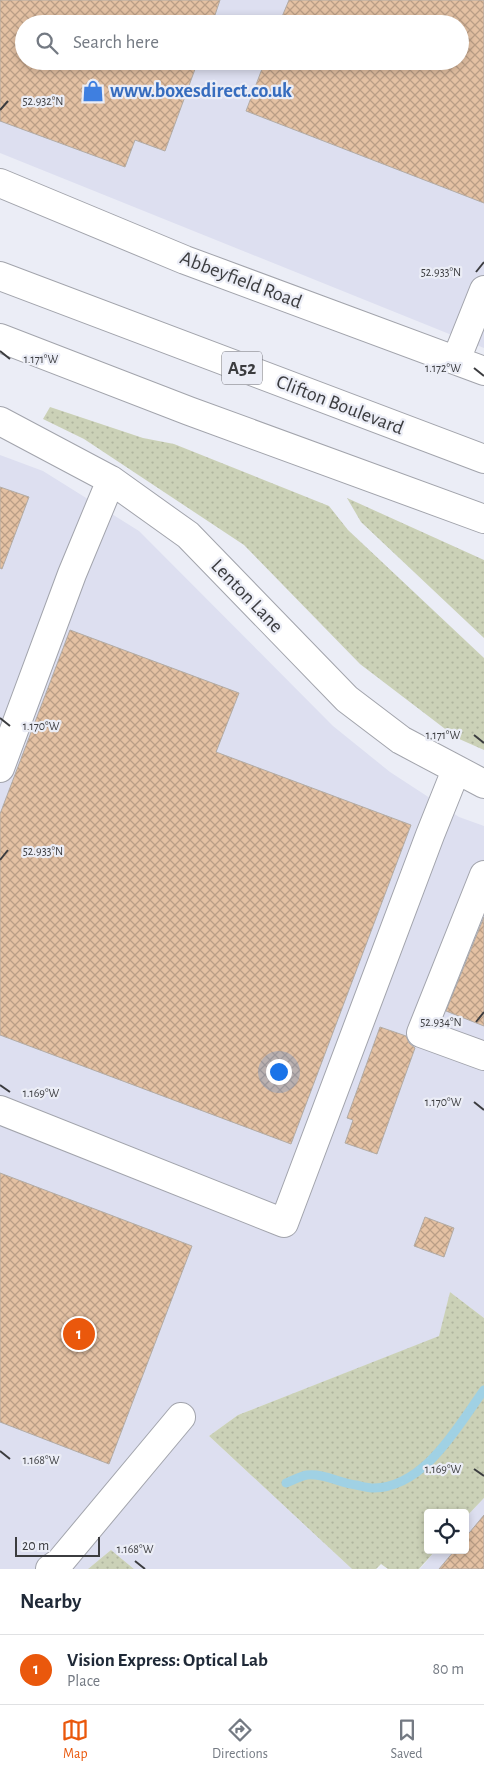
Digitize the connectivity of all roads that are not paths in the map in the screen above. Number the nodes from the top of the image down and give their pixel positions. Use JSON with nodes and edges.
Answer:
{"nodes":[{"id":1,"x":0,"y":182,"type":"edge"},
{"id":2,"x":0,"y":276,"type":"edge"},
{"id":3,"x":484,"y":290,"type":"edge"},
{"id":4,"x":0,"y":338,"type":"edge"},
{"id":5,"x":456,"y":360,"type":"junction"},
{"id":6,"x":484,"y":371,"type":"edge"},
{"id":7,"x":0,"y":421,"type":"edge"},
{"id":8,"x":484,"y":459,"type":"edge"},
{"id":9,"x":352,"y":470,"type":"junction"},
{"id":10,"x":111,"y":480,"type":"junction"},
{"id":11,"x":484,"y":519,"type":"edge"},
{"id":12,"x":484,"y":534,"type":"edge"},
{"id":13,"x":0,"y":768,"type":"edge"},
{"id":14,"x":456,"y":770,"type":"junction"},
{"id":15,"x":484,"y":784,"type":"edge"},
{"id":16,"x":484,"y":875,"type":"edge"},
{"id":17,"x":484,"y":1056,"type":"edge"},
{"id":18,"x":0,"y":1110,"type":"edge"},
{"id":19,"x":181,"y":1417,"type":"dead end"},
{"id":20,"x":50,"y":1569,"type":"edge"}],
"edges":[{"from":1,"to":5,"type":"main road","name":"Abbeyfield Road"},
{"from":2,"to":8,"type":"main road","name":"Clifton Boulevard","number":"A52"},
{"from":3,"to":5,"type":"main road"},
{"from":4,"to":9,"type":"main road"},
{"from":5,"to":6,"type":"main road","name":"Abbeyfield Road"},
{"from":7,"to":10,"type":"main road","name":"Lenton Lane"},
{"from":9,"to":11,"type":"main road"},
{"from":9,"to":12,"type":"main road"},
{"from":10,"to":13,"type":"main road"},
{"from":10,"to":14,"type":"main road","name":"Lenton Lane"},
{"from":14,"to":15,"type":"main road","name":"Lenton Lane"},
{"from":14,"to":18,"type":"main road"},
{"from":16,"to":17,"type":"main road"},
{"from":19,"to":20,"type":"main road"}]}
